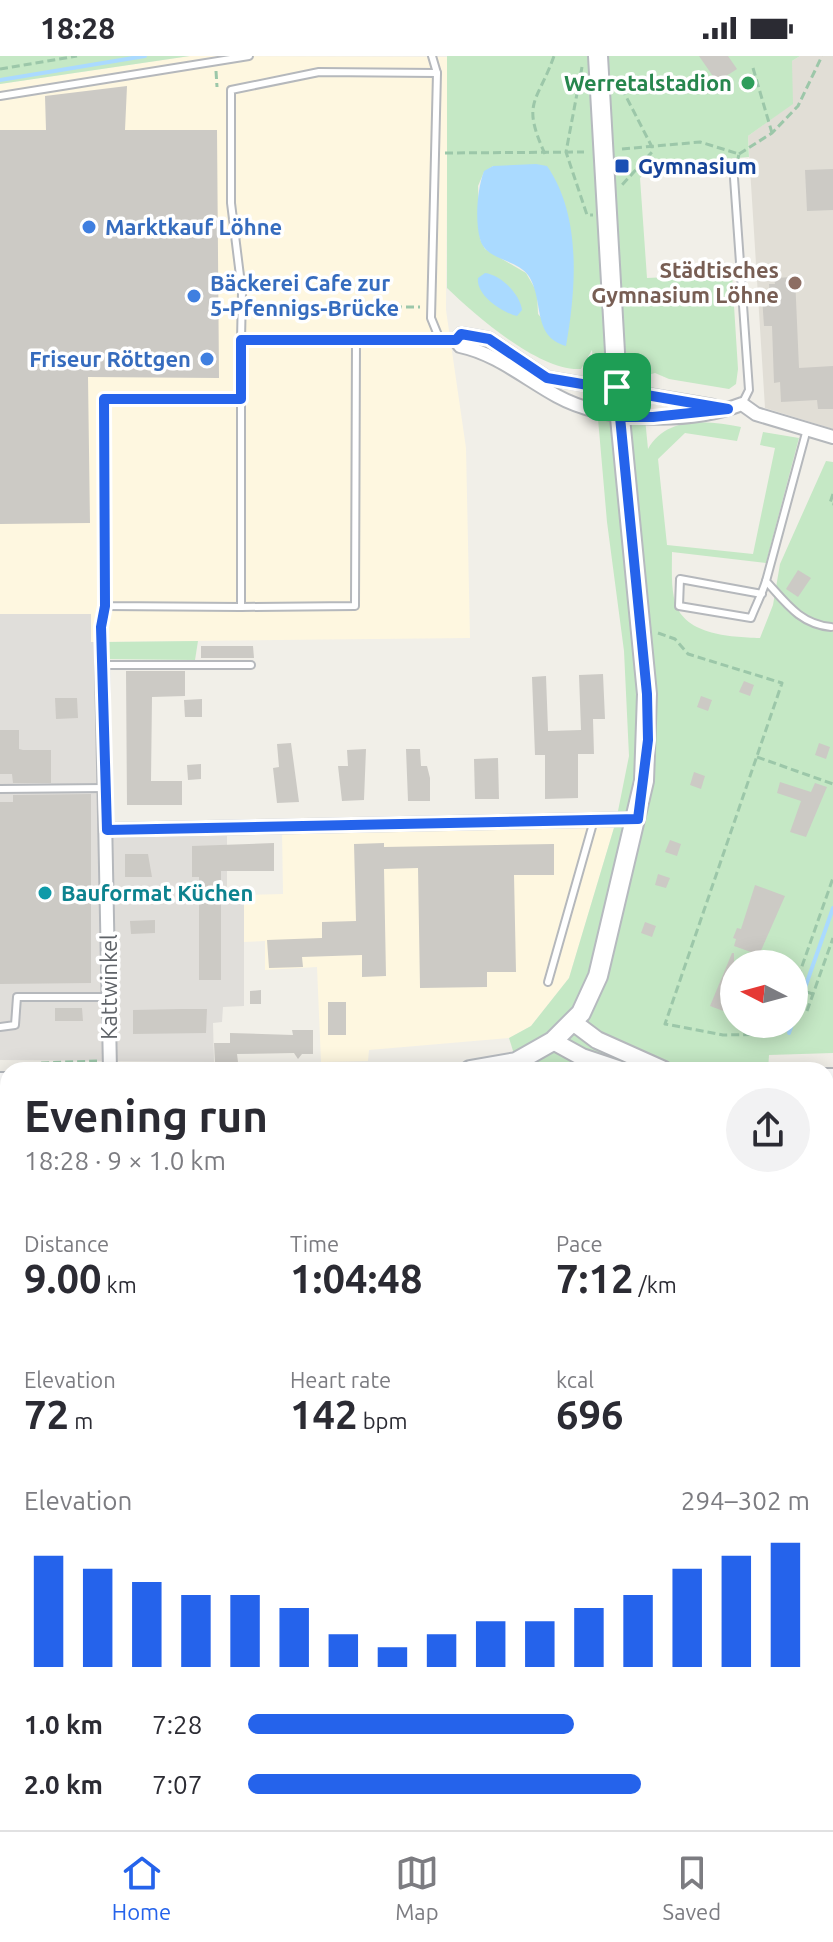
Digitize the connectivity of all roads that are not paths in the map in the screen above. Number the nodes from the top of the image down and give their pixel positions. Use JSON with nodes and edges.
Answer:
{"nodes":[{"id":1,"x":249,"y":56,"type":"edge"},
{"id":2,"x":432,"y":56,"type":"edge"},
{"id":3,"x":602,"y":63,"type":"edge"},
{"id":4,"x":437,"y":73,"type":"junction"},
{"id":5,"x":0,"y":96,"type":"edge"},
{"id":6,"x":734,"y":178,"type":"road end"},
{"id":7,"x":241,"y":340,"type":"junction"},
{"id":8,"x":356,"y":340,"type":"junction"},
{"id":9,"x":440,"y":340,"type":"junction"},
{"id":10,"x":456,"y":340,"type":"junction"},
{"id":11,"x":617,"y":387,"type":"junction"},
{"id":12,"x":241,"y":399,"type":"junction"},
{"id":13,"x":742,"y":404,"type":"junction"},
{"id":14,"x":728,"y":409,"type":"junction"},
{"id":15,"x":620,"y":417,"type":"junction"},
{"id":16,"x":807,"y":429,"type":"junction"},
{"id":17,"x":833,"y":437,"type":"edge"},
{"id":18,"x":766,"y":581,"type":"junction"},
{"id":19,"x":762,"y":594,"type":"junction"},
{"id":20,"x":241,"y":607,"type":"junction"},
{"id":21,"x":831,"y":627,"type":"dead end"},
{"id":22,"x":102,"y":665,"type":"joint"},
{"id":23,"x":251,"y":665,"type":"dead end"},
{"id":24,"x":106,"y":788,"type":"junction"},
{"id":25,"x":0,"y":789,"type":"edge"},
{"id":26,"x":638,"y":819,"type":"junction"},
{"id":27,"x":594,"y":820,"type":"junction"},
{"id":28,"x":107,"y":830,"type":"junction"},
{"id":29,"x":548,"y":982,"type":"dead end"},
{"id":30,"x":110,"y":997,"type":"junction"},
{"id":31,"x":573,"y":1022,"type":"junction"},
{"id":32,"x":0,"y":1027,"type":"edge"},
{"id":33,"x":553,"y":1041,"type":"junction"},
{"id":34,"x":110,"y":1062,"type":"edge"},
{"id":35,"x":523,"y":1062,"type":"edge"},
{"id":36,"x":597,"y":1062,"type":"edge"},
{"id":37,"x":646,"y":1062,"type":"edge"}],
"edges":[{"from":1,"to":5,"type":"lane"},
{"from":2,"to":4,"type":"lane"},
{"from":3,"to":11,"type":"main road"},
{"from":4,"to":7,"type":"lane"},
{"from":4,"to":9,"type":"lane"},
{"from":6,"to":13,"type":"lane"},
{"from":7,"to":8,"type":"lane"},
{"from":7,"to":12,"type":"lane"},
{"from":8,"to":9,"type":"street"},
{"from":8,"to":20,"type":"lane"},
{"from":9,"to":10,"type":"street"},
{"from":10,"to":11,"type":"street"},
{"from":10,"to":15,"type":"street"},
{"from":11,"to":14,"type":"street"},
{"from":11,"to":15,"type":"main road"},
{"from":12,"to":20,"type":"lane"},
{"from":12,"to":20,"type":"lane"},
{"from":13,"to":14,"type":"street"},
{"from":13,"to":16,"type":"street"},
{"from":14,"to":15,"type":"street"},
{"from":15,"to":26,"type":"main road"},
{"from":16,"to":17,"type":"street"},
{"from":16,"to":18,"type":"lane"},
{"from":18,"to":19,"type":"lane"},
{"from":18,"to":21,"type":"lane"},
{"from":19,"to":19,"type":"lane"},
{"from":22,"to":23,"type":"lane"},
{"from":22,"to":24,"type":"street","name":"Kattwinkel"},
{"from":24,"to":25,"type":"lane"},
{"from":24,"to":28,"type":"street","name":"Kattwinkel"},
{"from":26,"to":27,"type":"street"},
{"from":26,"to":31,"type":"main road"},
{"from":27,"to":28,"type":"street"},
{"from":27,"to":29,"type":"lane"},
{"from":28,"to":30,"type":"street","name":"Kattwinkel"},
{"from":30,"to":32,"type":"lane"},
{"from":30,"to":34,"type":"street","name":"Kattwinkel"},
{"from":31,"to":33,"type":"main road"},
{"from":31,"to":37,"type":"street"},
{"from":33,"to":35,"type":"main road"},
{"from":33,"to":36,"type":"street"}]}
